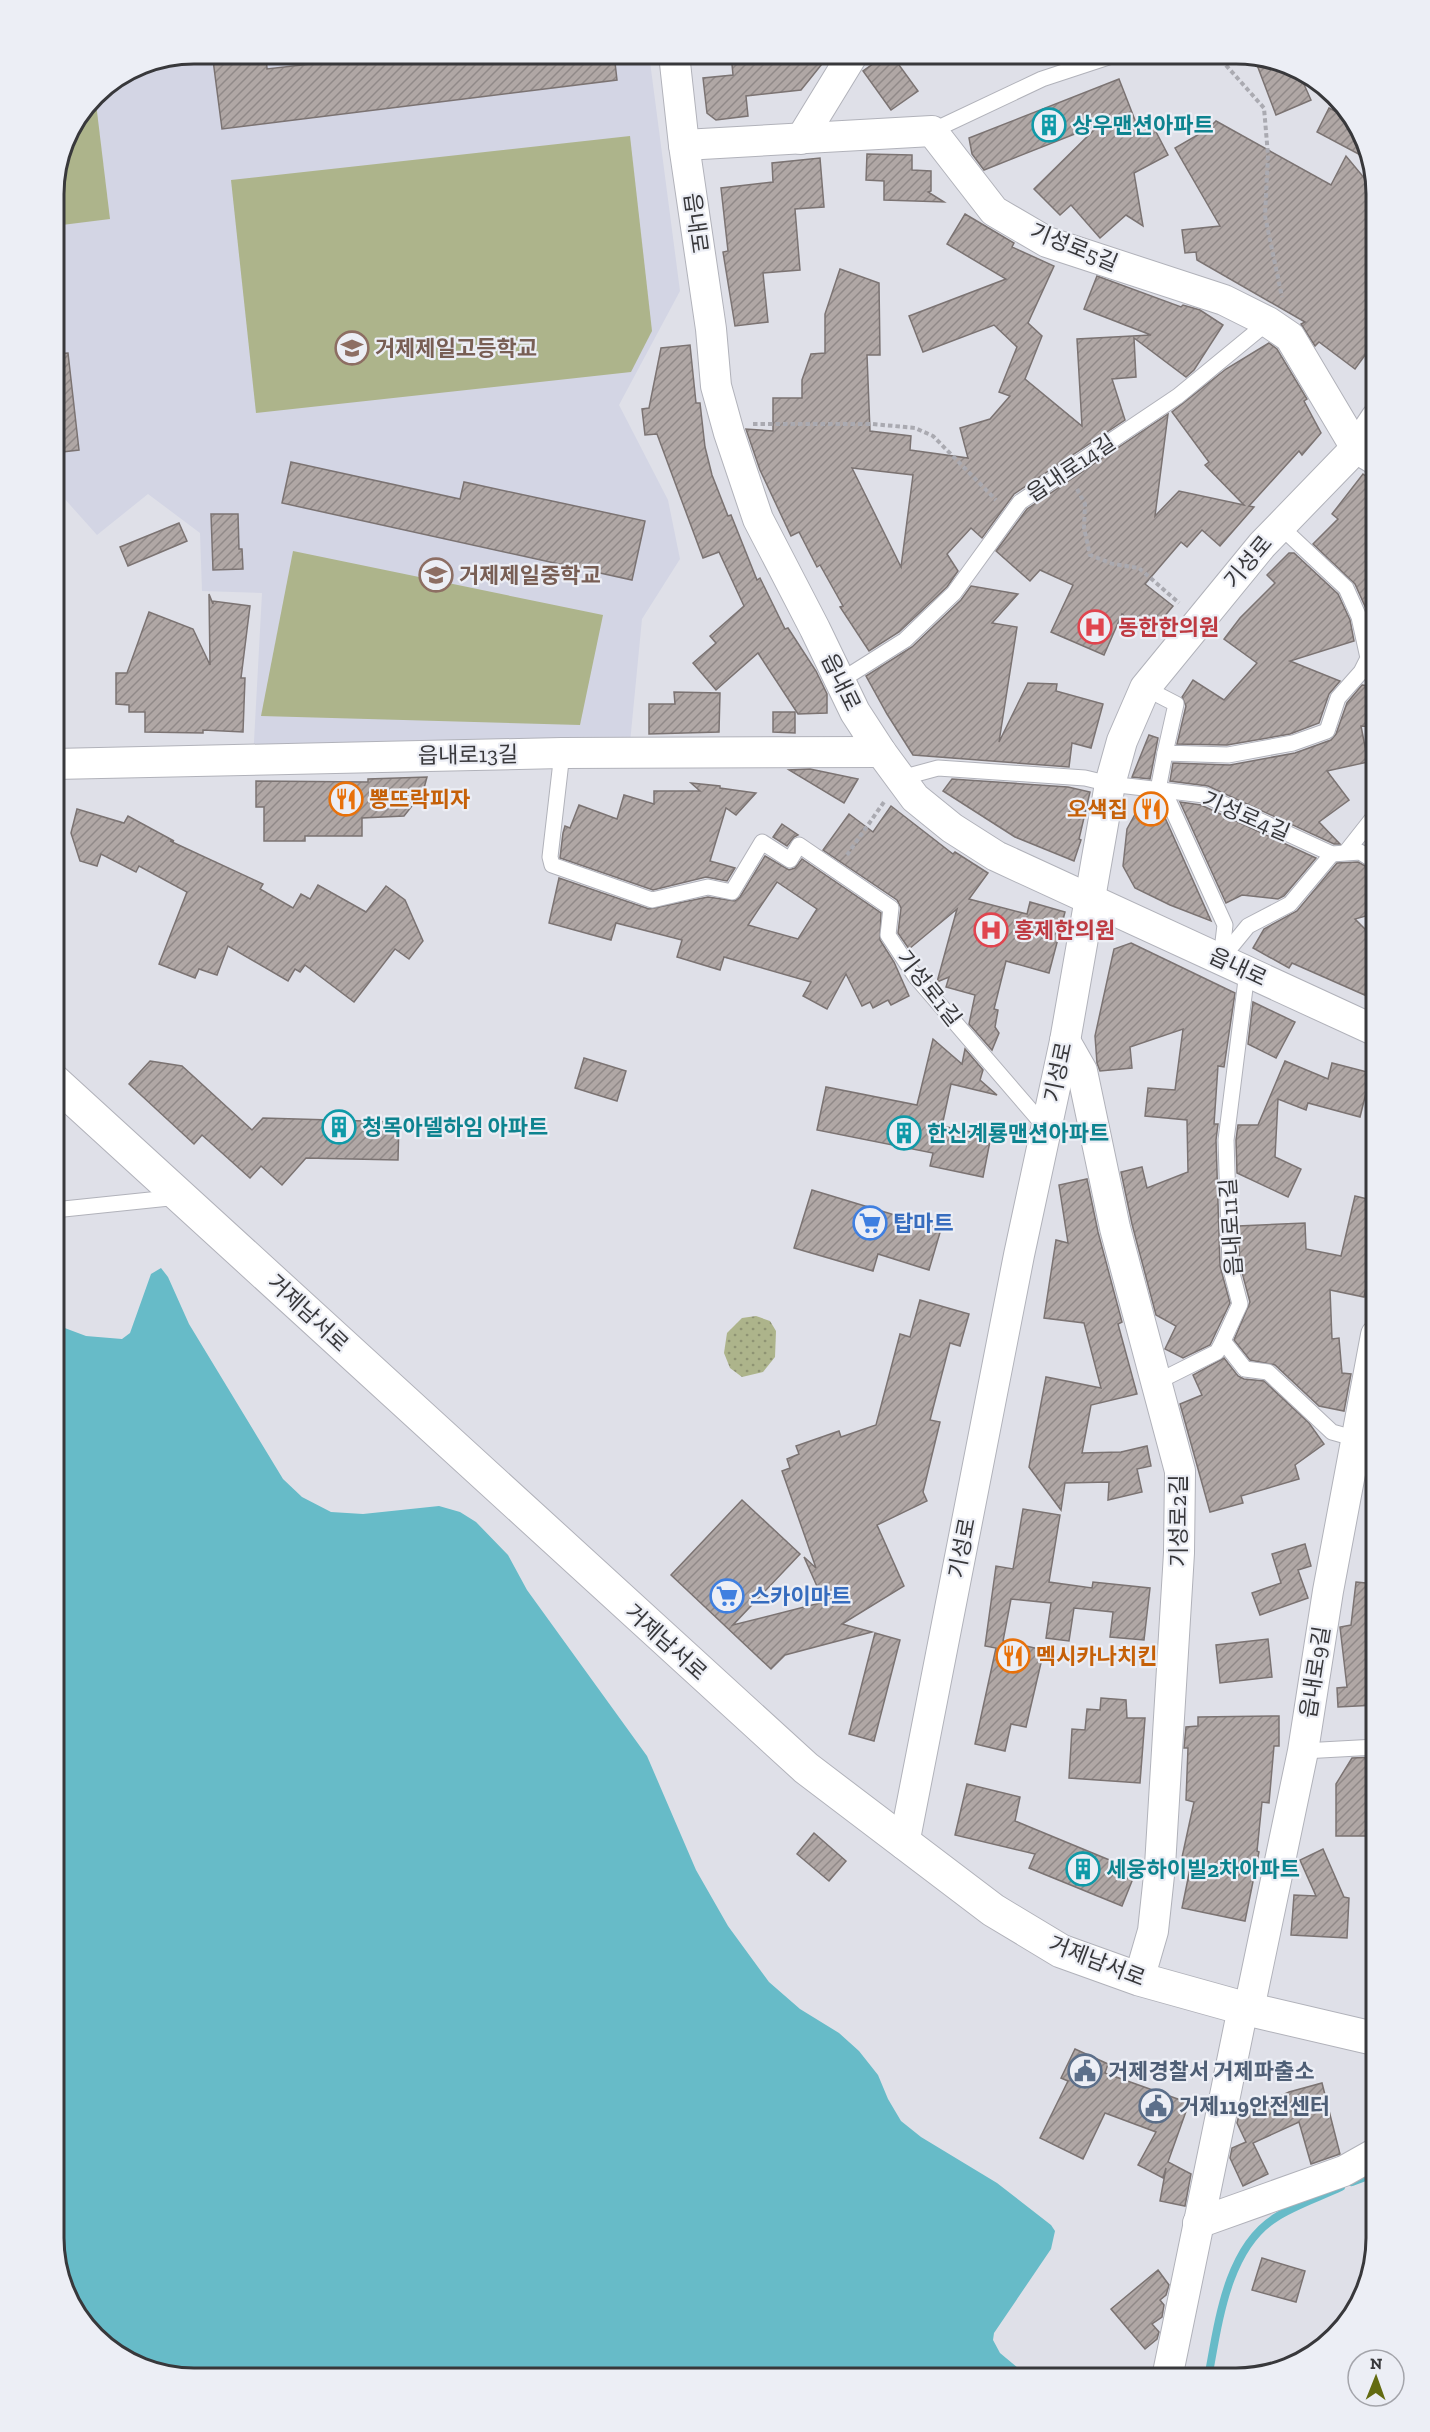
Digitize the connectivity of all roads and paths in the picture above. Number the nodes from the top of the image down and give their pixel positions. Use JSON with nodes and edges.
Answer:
{"nodes":[{"id":1,"x":675,"y":65,"type":"edge"},
{"id":2,"x":846,"y":65,"type":"edge"},
{"id":3,"x":1085,"y":65,"type":"edge"},
{"id":4,"x":1226,"y":65,"type":"edge"},
{"id":5,"x":932,"y":132,"type":"junction"},
{"id":6,"x":801,"y":139,"type":"junction"},
{"id":7,"x":684,"y":145,"type":"junction"},
{"id":8,"x":1279,"y":329,"type":"junction"},
{"id":9,"x":726,"y":423,"type":"junction"},
{"id":10,"x":1366,"y":454,"type":"edge"},
{"id":11,"x":1062,"y":474,"type":"junction"},
{"id":12,"x":1011,"y":516,"type":"junction"},
{"id":13,"x":1279,"y":525,"type":"junction"},
{"id":14,"x":1200,"y":621,"type":"junction"},
{"id":15,"x":1366,"y":649,"type":"edge"},
{"id":16,"x":1366,"y":662,"type":"edge"},
{"id":17,"x":840,"y":681,"type":"junction"},
{"id":18,"x":1145,"y":688,"type":"junction"},
{"id":19,"x":881,"y":752,"type":"junction"},
{"id":20,"x":562,"y":753,"type":"junction"},
{"id":21,"x":1165,"y":753,"type":"junction"},
{"id":22,"x":65,"y":764,"type":"edge"},
{"id":23,"x":901,"y":778,"type":"junction"},
{"id":24,"x":1110,"y":784,"type":"junction"},
{"id":25,"x":1161,"y":790,"type":"junction"},
{"id":26,"x":1366,"y":825,"type":"edge"},
{"id":27,"x":1339,"y":853,"type":"junction"},
{"id":28,"x":1366,"y":856,"type":"edge"},
{"id":29,"x":837,"y":871,"type":"junction"},
{"id":30,"x":1090,"y":900,"type":"junction"},
{"id":31,"x":1221,"y":959,"type":"junction"},
{"id":32,"x":1247,"y":972,"type":"junction"},
{"id":33,"x":1366,"y":1026,"type":"edge"},
{"id":34,"x":1065,"y":1041,"type":"junction"},
{"id":35,"x":65,"y":1091,"type":"edge"},
{"id":36,"x":1046,"y":1128,"type":"junction"},
{"id":37,"x":181,"y":1197,"type":"junction"},
{"id":38,"x":65,"y":1209,"type":"edge"},
{"id":39,"x":1223,"y":1341,"type":"junction"},
{"id":40,"x":1157,"y":1382,"type":"junction"},
{"id":41,"x":1366,"y":1419,"type":"edge"},
{"id":42,"x":1362,"y":1452,"type":"edge"},
{"id":43,"x":1366,"y":1748,"type":"edge"},
{"id":44,"x":1303,"y":1751,"type":"junction"},
{"id":45,"x":904,"y":1844,"type":"junction"},
{"id":46,"x":1138,"y":1979,"type":"junction"},
{"id":47,"x":1246,"y":2008,"type":"junction"},
{"id":48,"x":1366,"y":2036,"type":"edge"},
{"id":49,"x":1366,"y":2159,"type":"edge"},
{"id":50,"x":1198,"y":2223,"type":"junction"},
{"id":51,"x":1169,"y":2368,"type":"edge"}],
"edges":[{"from":1,"to":7,"type":"street","name":"읍내로"},
{"from":2,"to":6,"type":"street"},
{"from":3,"to":5,"type":"lane"},
{"from":4,"to":8,"type":"path"},
{"from":5,"to":6,"type":"street"},
{"from":5,"to":8,"type":"street","name":"기성로5길"},
{"from":6,"to":7,"type":"street"},
{"from":7,"to":9,"type":"street","name":"읍내로"},
{"from":8,"to":10,"type":"street"},
{"from":8,"to":11,"type":"lane","name":"읍내로14길"},
{"from":9,"to":12,"type":"path"},
{"from":9,"to":17,"type":"street","name":"읍내로"},
{"from":10,"to":13,"type":"street","name":"기성로"},
{"from":11,"to":12,"type":"lane","name":"읍내로14길"},
{"from":11,"to":14,"type":"path"},
{"from":12,"to":17,"type":"lane","name":"읍내로14길"},
{"from":13,"to":14,"type":"street","name":"기성로"},
{"from":13,"to":15,"type":"lane"},
{"from":14,"to":18,"type":"street","name":"기성로"},
{"from":16,"to":21,"type":"lane"},
{"from":17,"to":19,"type":"street","name":"읍내로"},
{"from":18,"to":21,"type":"lane"},
{"from":18,"to":24,"type":"street","name":"기성로"},
{"from":19,"to":20,"type":"street","name":"읍내로13길"},
{"from":19,"to":23,"type":"street","name":"읍내로"},
{"from":20,"to":22,"type":"street","name":"읍내로13길"},
{"from":20,"to":29,"type":"lane","name":"기성로1길"},
{"from":21,"to":25,"type":"lane"},
{"from":23,"to":24,"type":"lane","name":"기성로4길"},
{"from":23,"to":29,"type":"path"},
{"from":23,"to":30,"type":"street","name":"읍내로"},
{"from":24,"to":25,"type":"lane","name":"기성로4길"},
{"from":24,"to":30,"type":"street","name":"기성로"},
{"from":25,"to":27,"type":"lane","name":"기성로4길"},
{"from":25,"to":31,"type":"lane"},
{"from":26,"to":27,"type":"lane"},
{"from":27,"to":28,"type":"lane","name":"기성로4길"},
{"from":27,"to":31,"type":"lane"},
{"from":29,"to":36,"type":"lane","name":"기성로1길"},
{"from":30,"to":31,"type":"street","name":"읍내로"},
{"from":30,"to":34,"type":"street","name":"기성로"},
{"from":31,"to":32,"type":"street","name":"읍내로"},
{"from":32,"to":33,"type":"street","name":"읍내로"},
{"from":32,"to":39,"type":"lane","name":"읍내로11길"},
{"from":34,"to":36,"type":"street","name":"기성로"},
{"from":34,"to":40,"type":"street","name":"기성로2길"},
{"from":35,"to":37,"type":"main road","name":"거제남서로"},
{"from":36,"to":45,"type":"street","name":"기성로"},
{"from":37,"to":38,"type":"lane"},
{"from":37,"to":45,"type":"main road","name":"거제남서로"},
{"from":39,"to":40,"type":"lane"},
{"from":39,"to":42,"type":"lane"},
{"from":40,"to":46,"type":"street","name":"기성로2길"},
{"from":41,"to":42,"type":"street","name":"읍내로9길"},
{"from":42,"to":44,"type":"street","name":"읍내로9길"},
{"from":43,"to":44,"type":"lane"},
{"from":44,"to":47,"type":"street","name":"읍내로9길"},
{"from":45,"to":46,"type":"main road","name":"거제남서로"},
{"from":46,"to":47,"type":"main road","name":"거제남서로"},
{"from":47,"to":48,"type":"main road","name":"거제남서로"},
{"from":47,"to":50,"type":"street","name":"읍내로9길"},
{"from":49,"to":50,"type":"street"},
{"from":50,"to":51,"type":"street","name":"읍내로9길"}]}
